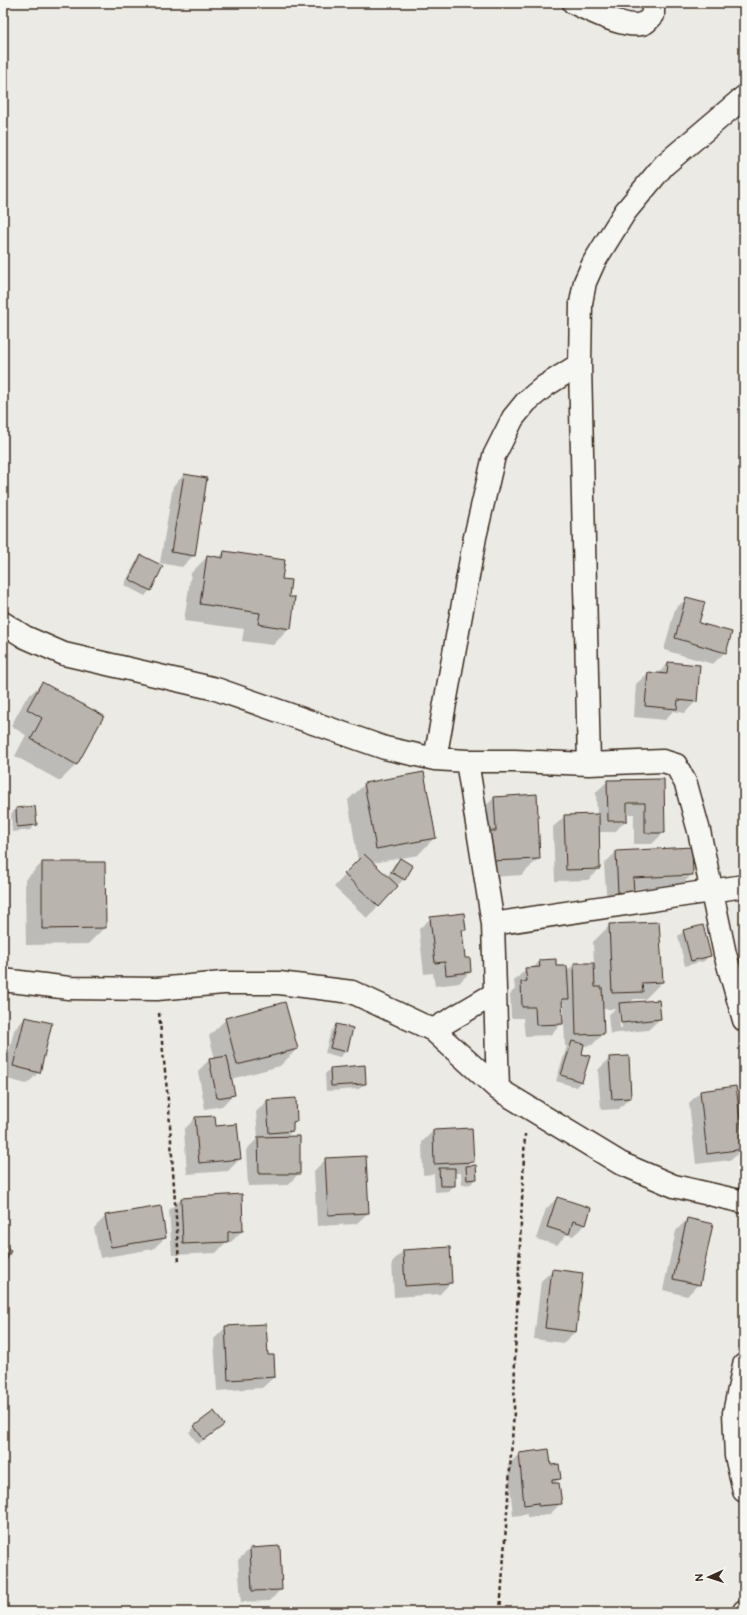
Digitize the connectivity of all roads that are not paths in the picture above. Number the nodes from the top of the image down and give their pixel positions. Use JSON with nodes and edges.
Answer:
{"nodes":[{"id":1,"x":574,"y":3,"type":"edge"},
{"id":2,"x":653,"y":3,"type":"edge"},
{"id":3,"x":744,"y":97,"type":"edge"},
{"id":4,"x":580,"y":364,"type":"junction"},
{"id":5,"x":3,"y":623,"type":"edge"},
{"id":6,"x":435,"y":759,"type":"junction"},
{"id":7,"x":467,"y":761,"type":"junction"},
{"id":8,"x":589,"y":764,"type":"junction"},
{"id":9,"x":744,"y":886,"type":"edge"},
{"id":10,"x":711,"y":892,"type":"junction"},
{"id":11,"x":493,"y":924,"type":"junction"},
{"id":12,"x":3,"y":980,"type":"edge"},
{"id":13,"x":494,"y":994,"type":"junction"},
{"id":14,"x":744,"y":1020,"type":"edge"},
{"id":15,"x":432,"y":1030,"type":"junction"},
{"id":16,"x":498,"y":1089,"type":"junction"},
{"id":17,"x":744,"y":1202,"type":"edge"},
{"id":18,"x":744,"y":1365,"type":"edge"},
{"id":19,"x":744,"y":1491,"type":"edge"}],
"edges":[{"from":1,"to":2,"type":"street"},
{"from":3,"to":4,"type":"street"},
{"from":4,"to":6,"type":"street"},
{"from":4,"to":8,"type":"street"},
{"from":5,"to":6,"type":"street"},
{"from":6,"to":7,"type":"street"},
{"from":7,"to":8,"type":"street"},
{"from":7,"to":11,"type":"street"},
{"from":8,"to":10,"type":"street"},
{"from":9,"to":10,"type":"street"},
{"from":10,"to":11,"type":"street"},
{"from":10,"to":14,"type":"street"},
{"from":11,"to":13,"type":"street"},
{"from":12,"to":15,"type":"street"},
{"from":13,"to":15,"type":"street"},
{"from":13,"to":16,"type":"street"},
{"from":15,"to":16,"type":"street"},
{"from":16,"to":17,"type":"street"},
{"from":18,"to":19,"type":"street"}]}
